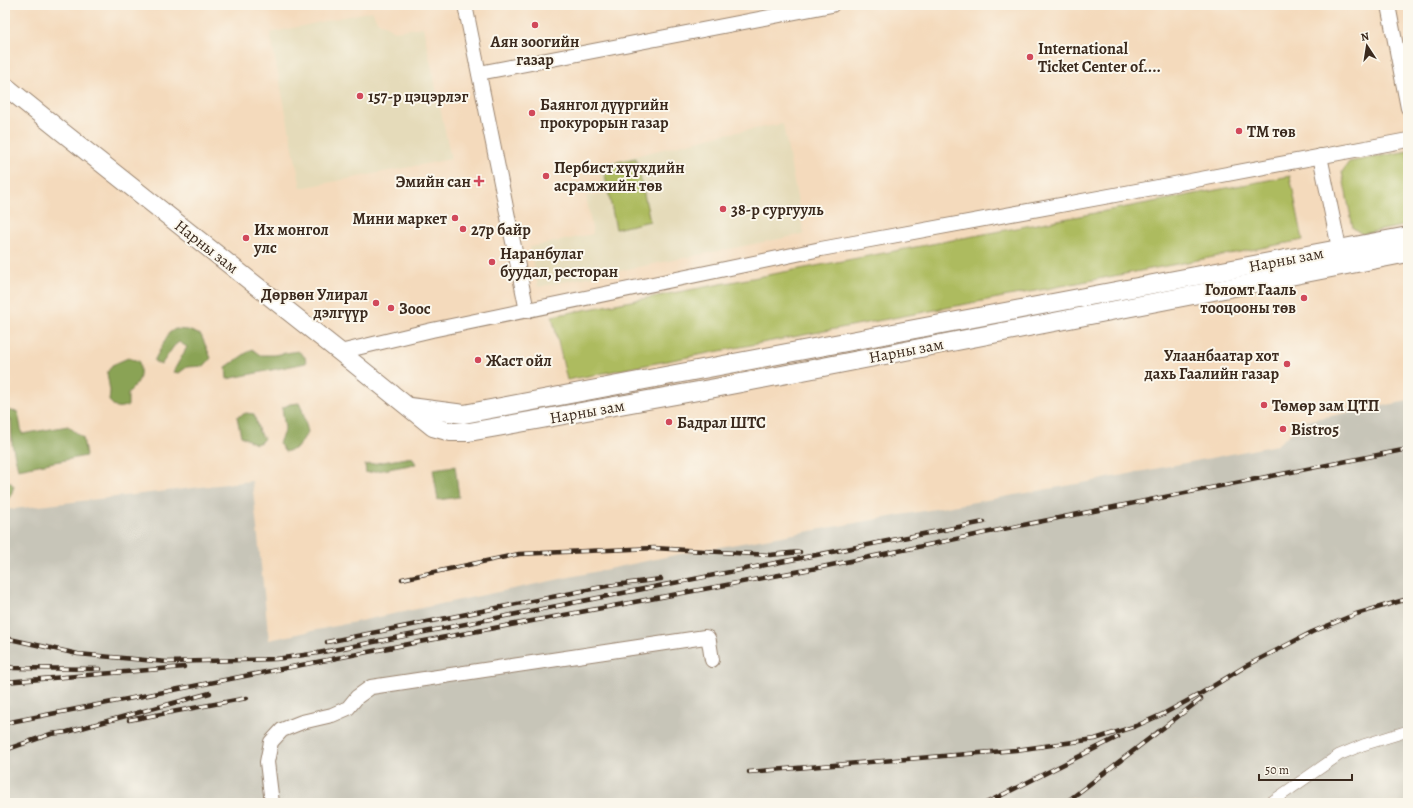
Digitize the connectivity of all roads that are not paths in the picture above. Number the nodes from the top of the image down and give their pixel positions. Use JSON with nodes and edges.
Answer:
{"nodes":[{"id":1,"x":464,"y":5,"type":"edge"},
{"id":2,"x":832,"y":5,"type":"edge"},
{"id":3,"x":1388,"y":5,"type":"edge"},
{"id":4,"x":479,"y":73,"type":"junction"},
{"id":5,"x":5,"y":86,"type":"edge"},
{"id":6,"x":1408,"y":108,"type":"edge"},
{"id":7,"x":1408,"y":140,"type":"edge"},
{"id":8,"x":1320,"y":156,"type":"junction"},
{"id":9,"x":1408,"y":236,"type":"edge"},
{"id":10,"x":1408,"y":253,"type":"edge"},
{"id":11,"x":1341,"y":257,"type":"junction"},
{"id":12,"x":528,"y":311,"type":"junction"},
{"id":13,"x":340,"y":352,"type":"junction"},
{"id":14,"x":712,"y":660,"type":"dead end"},
{"id":15,"x":1408,"y":732,"type":"edge"},
{"id":16,"x":272,"y":803,"type":"edge"},
{"id":17,"x":1270,"y":803,"type":"edge"}],
"edges":[{"from":1,"to":4,"type":"street"},
{"from":2,"to":4,"type":"street"},
{"from":3,"to":6,"type":"street"},
{"from":4,"to":12,"type":"street"},
{"from":5,"to":13,"type":"main road","name":"Нарны зам"},
{"from":7,"to":8,"type":"street"},
{"from":8,"to":11,"type":"street"},
{"from":8,"to":12,"type":"street"},
{"from":9,"to":11,"type":"main road","name":"Нарны зам"},
{"from":10,"to":11,"type":"main road","name":"Нарны зам"},
{"from":11,"to":13,"type":"main road","name":"Нарны зам"},
{"from":12,"to":13,"type":"street"},
{"from":14,"to":16,"type":"street"},
{"from":15,"to":17,"type":"street"}]}
